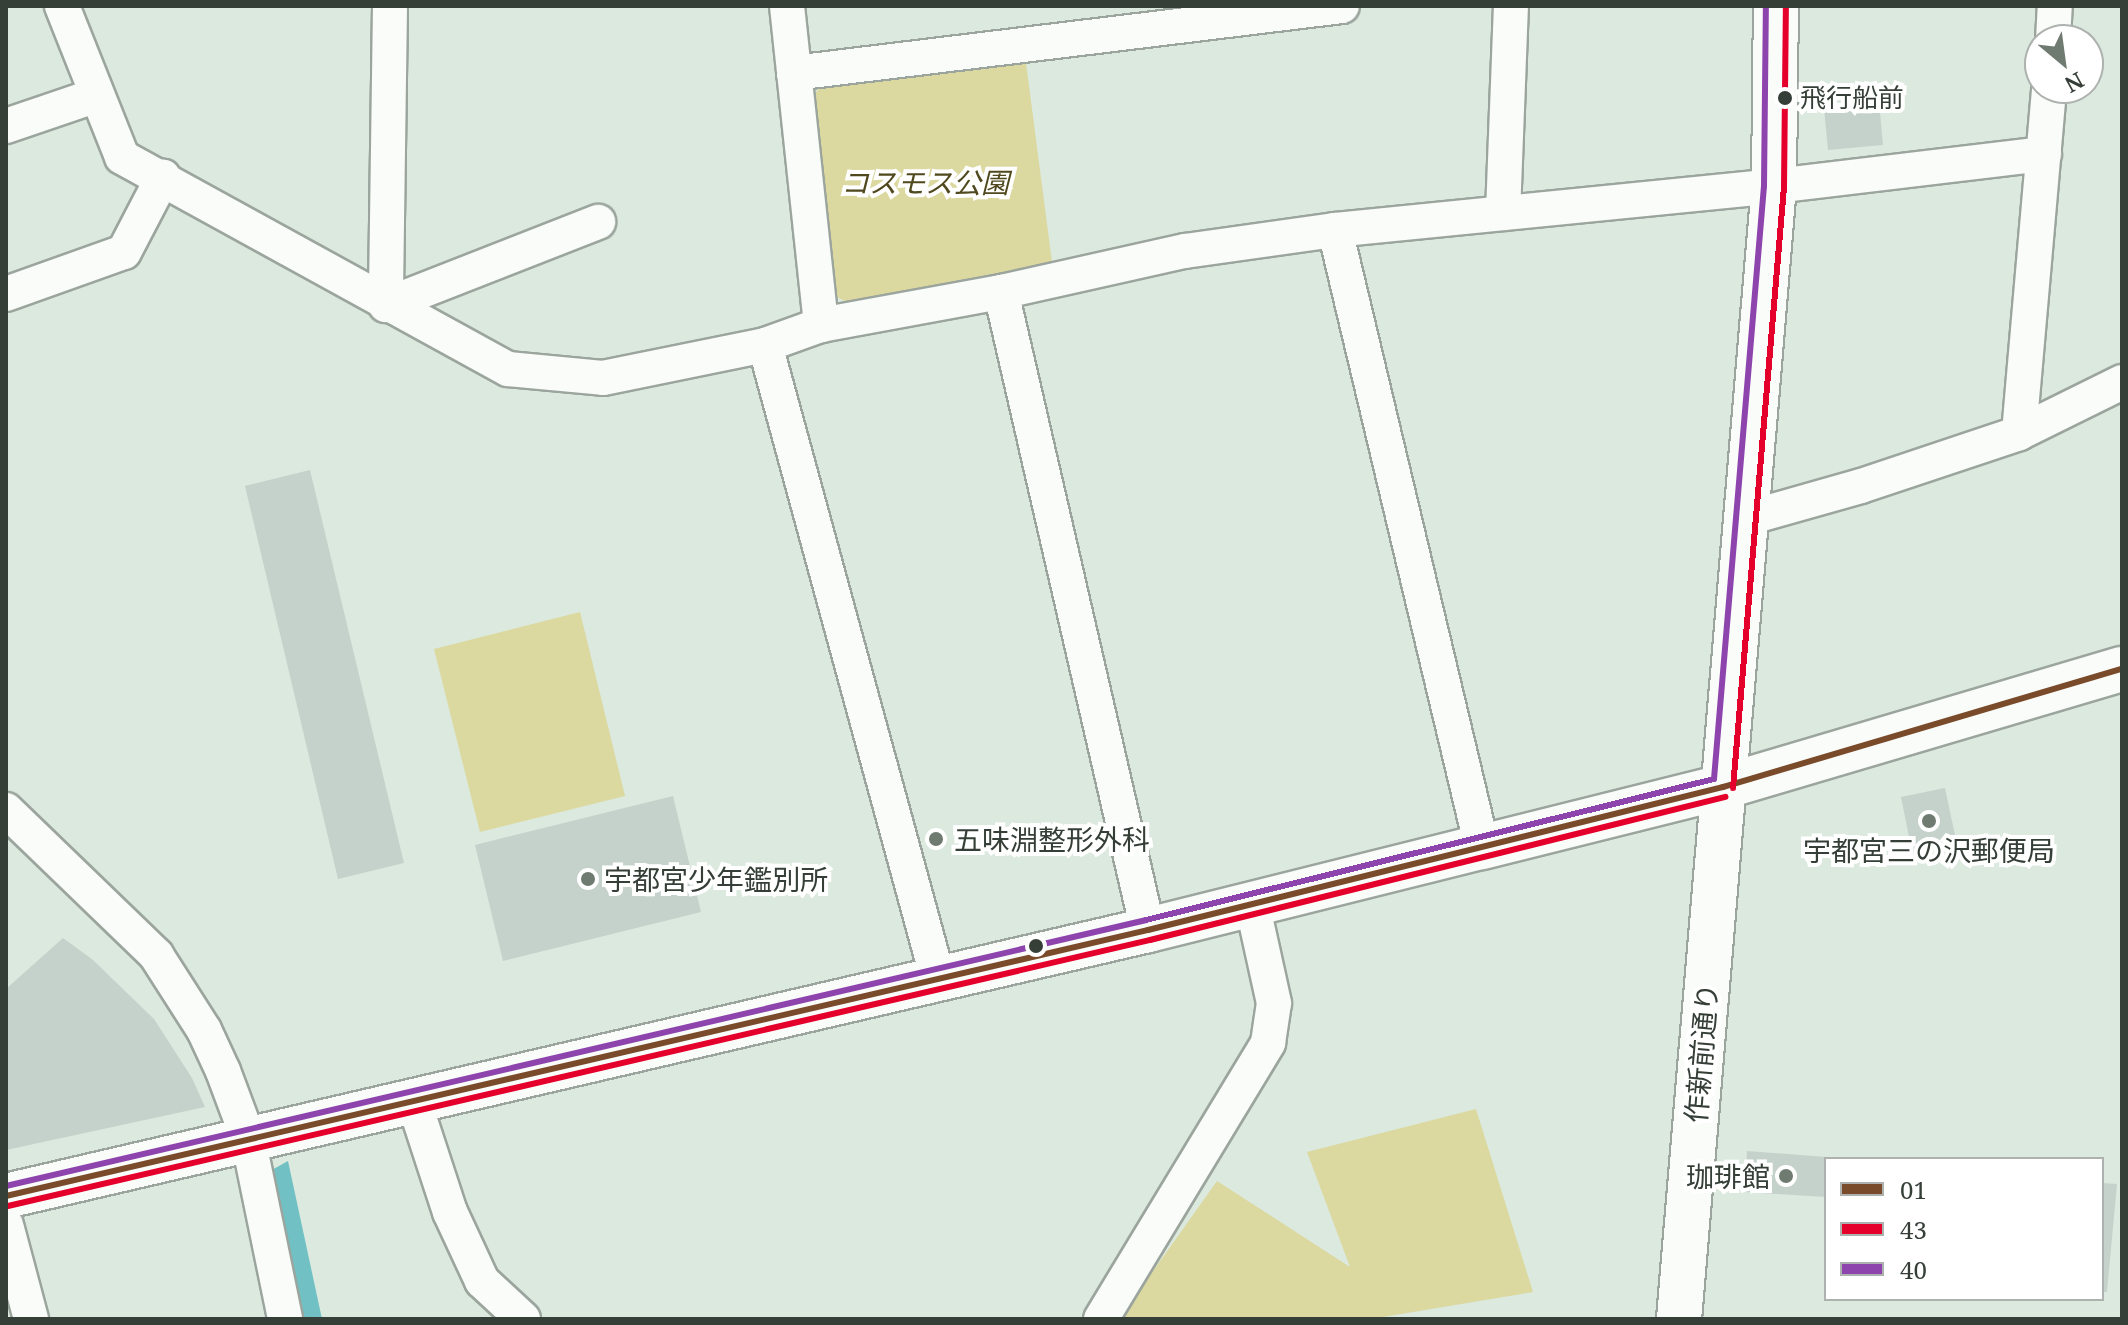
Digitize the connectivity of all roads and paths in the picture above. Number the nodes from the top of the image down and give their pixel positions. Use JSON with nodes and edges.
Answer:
{"nodes":[{"id":1,"x":62,"y":6,"type":"edge"},
{"id":2,"x":390,"y":6,"type":"edge"},
{"id":3,"x":787,"y":6,"type":"edge"},
{"id":4,"x":1342,"y":6,"type":"edge"},
{"id":5,"x":1511,"y":6,"type":"edge"},
{"id":6,"x":1776,"y":6,"type":"edge"},
{"id":7,"x":794,"y":73,"type":"junction"},
{"id":8,"x":97,"y":95,"type":"junction"},
{"id":9,"x":2048,"y":104,"type":"edge"},
{"id":10,"x":6,"y":126,"type":"edge"},
{"id":11,"x":2044,"y":154,"type":"junction"},
{"id":12,"x":163,"y":177,"type":"junction"},
{"id":13,"x":1774,"y":186,"type":"junction"},
{"id":14,"x":1503,"y":213,"type":"junction"},
{"id":15,"x":598,"y":222,"type":"dead end"},
{"id":16,"x":1335,"y":230,"type":"junction"},
{"id":17,"x":1001,"y":292,"type":"junction"},
{"id":18,"x":6,"y":294,"type":"edge"},
{"id":19,"x":386,"y":305,"type":"junction"},
{"id":20,"x":821,"y":325,"type":"junction"},
{"id":21,"x":765,"y":345,"type":"junction"},
{"id":22,"x":2122,"y":382,"type":"edge"},
{"id":23,"x":2019,"y":433,"type":"junction"},
{"id":24,"x":1748,"y":518,"type":"junction"},
{"id":25,"x":2122,"y":669,"type":"edge"},
{"id":26,"x":1723,"y":787,"type":"junction"},
{"id":27,"x":6,"y":810,"type":"edge"},
{"id":28,"x":1482,"y":847,"type":"junction"},
{"id":29,"x":1252,"y":903,"type":"junction"},
{"id":30,"x":1148,"y":930,"type":"junction"},
{"id":31,"x":938,"y":979,"type":"junction"},
{"id":32,"x":414,"y":1102,"type":"junction"},
{"id":33,"x":248,"y":1138,"type":"junction"},
{"id":34,"x":6,"y":1196,"type":"edge"},
{"id":35,"x":6,"y":1225,"type":"edge"},
{"id":36,"x":504,"y":1312,"type":"edge"},
{"id":37,"x":31,"y":1319,"type":"edge"},
{"id":38,"x":285,"y":1319,"type":"edge"},
{"id":39,"x":1101,"y":1319,"type":"edge"},
{"id":40,"x":1679,"y":1319,"type":"edge"}],
"edges":[{"from":1,"to":8,"type":"street"},
{"from":2,"to":19,"type":"street"},
{"from":3,"to":7,"type":"street"},
{"from":4,"to":7,"type":"street"},
{"from":5,"to":14,"type":"street"},
{"from":6,"to":13,"type":"street","name":"作新前通り"},
{"from":7,"to":20,"type":"street"},
{"from":8,"to":10,"type":"street"},
{"from":8,"to":12,"type":"street"},
{"from":9,"to":11,"type":"street"},
{"from":11,"to":13,"type":"street"},
{"from":11,"to":23,"type":"street"},
{"from":12,"to":18,"type":"street"},
{"from":12,"to":19,"type":"street"},
{"from":13,"to":14,"type":"street"},
{"from":13,"to":24,"type":"street","name":"作新前通り"},
{"from":14,"to":16,"type":"street"},
{"from":15,"to":19,"type":"street"},
{"from":16,"to":17,"type":"street"},
{"from":16,"to":28,"type":"street"},
{"from":17,"to":20,"type":"street"},
{"from":17,"to":30,"type":"street"},
{"from":19,"to":21,"type":"street"},
{"from":20,"to":21,"type":"street"},
{"from":21,"to":31,"type":"street"},
{"from":22,"to":23,"type":"street"},
{"from":23,"to":24,"type":"street"},
{"from":24,"to":26,"type":"street","name":"作新前通り"},
{"from":25,"to":26,"type":"street"},
{"from":26,"to":28,"type":"street"},
{"from":26,"to":40,"type":"street","name":"作新前通り"},
{"from":27,"to":33,"type":"street"},
{"from":28,"to":29,"type":"street"},
{"from":29,"to":30,"type":"street"},
{"from":29,"to":39,"type":"street"},
{"from":30,"to":31,"type":"street"},
{"from":31,"to":32,"type":"street"},
{"from":32,"to":33,"type":"street"},
{"from":32,"to":36,"type":"street"},
{"from":33,"to":34,"type":"street"},
{"from":33,"to":38,"type":"street"},
{"from":35,"to":37,"type":"street"}]}
